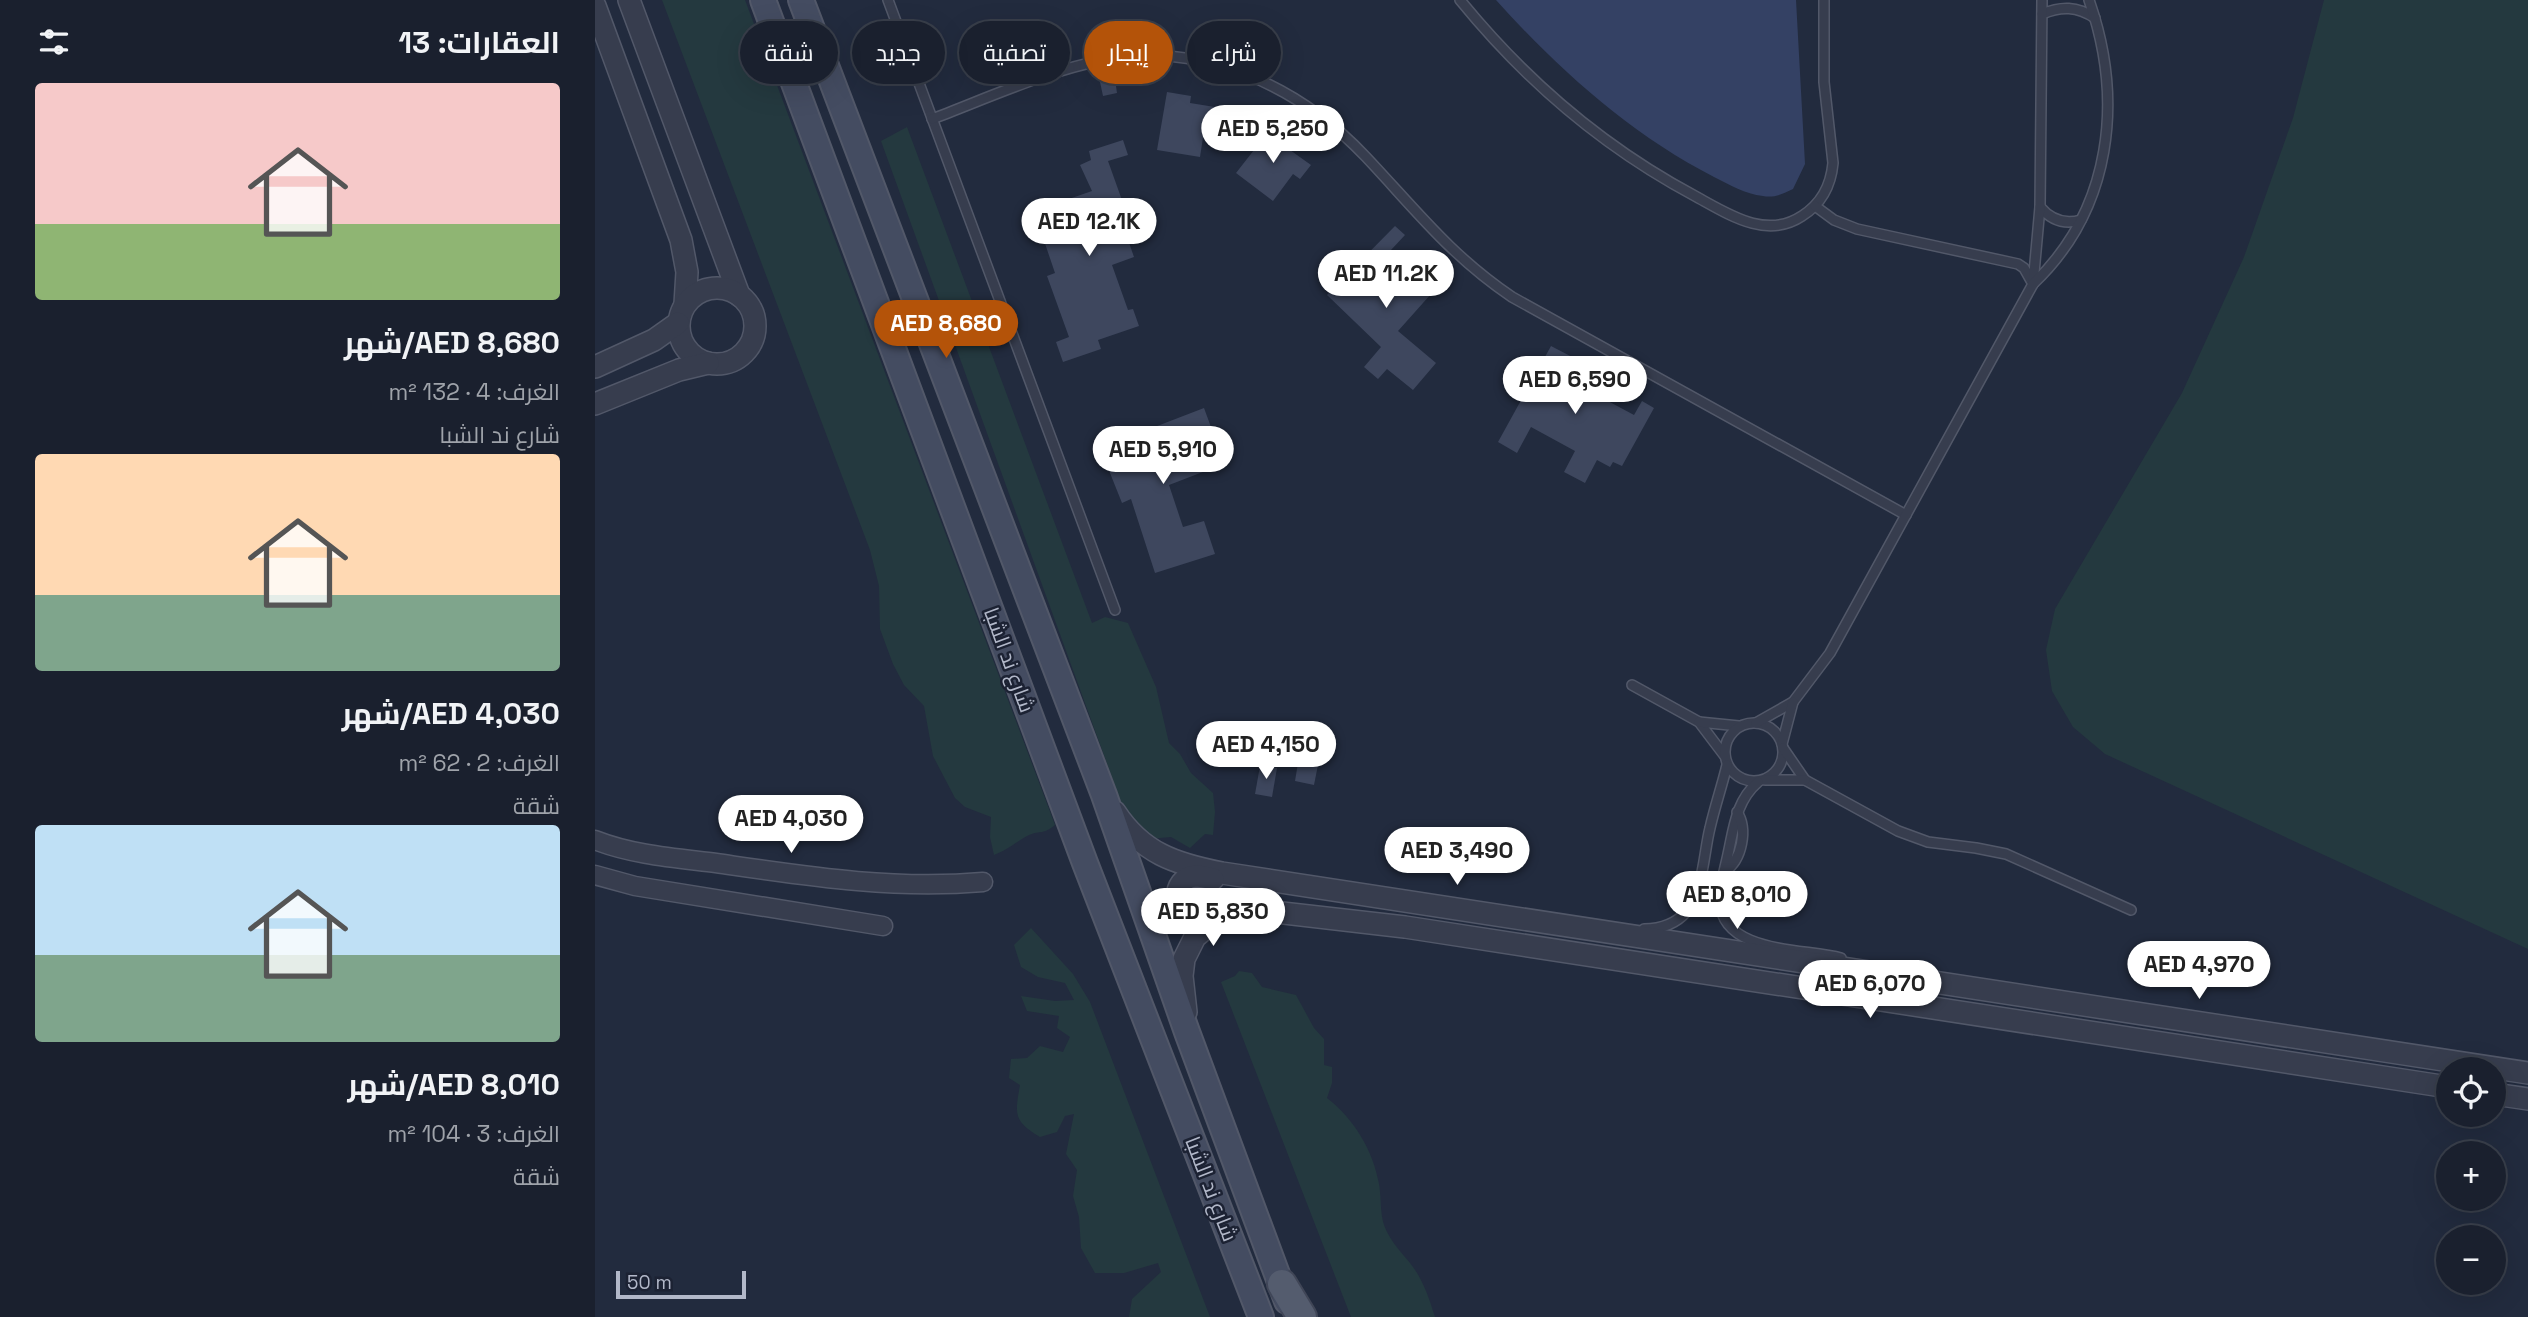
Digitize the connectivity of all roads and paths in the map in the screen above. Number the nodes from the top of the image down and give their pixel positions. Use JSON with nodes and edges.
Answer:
{"nodes":[{"id":1,"x":629,"y":0,"type":"edge"},
{"id":2,"x":763,"y":0,"type":"edge"},
{"id":3,"x":801,"y":0,"type":"edge"},
{"id":4,"x":811,"y":0,"type":"edge"},
{"id":5,"x":888,"y":0,"type":"edge"},
{"id":6,"x":1460,"y":0,"type":"edge"},
{"id":7,"x":1824,"y":0,"type":"edge"},
{"id":8,"x":2042,"y":0,"type":"edge"},
{"id":9,"x":2089,"y":0,"type":"edge"},
{"id":10,"x":595,"y":6,"type":"edge"},
{"id":11,"x":2042,"y":15,"type":"junction"},
{"id":12,"x":2096,"y":19,"type":"junction"},
{"id":13,"x":809,"y":21,"type":"edge"},
{"id":14,"x":811,"y":21,"type":"edge"},
{"id":15,"x":833,"y":84,"type":"edge"},
{"id":16,"x":932,"y":119,"type":"junction"},
{"id":17,"x":1815,"y":206,"type":"junction"},
{"id":18,"x":2040,"y":207,"type":"junction"},
{"id":19,"x":2081,"y":220,"type":"junction"},
{"id":20,"x":2033,"y":284,"type":"junction"},
{"id":21,"x":739,"y":295,"type":"junction"},
{"id":22,"x":681,"y":313,"type":"junction"},
{"id":23,"x":708,"y":363,"type":"junction"},
{"id":24,"x":595,"y":367,"type":"edge"},
{"id":25,"x":905,"y":380,"type":"junction"},
{"id":26,"x":595,"y":404,"type":"edge"},
{"id":27,"x":963,"y":424,"type":"junction"},
{"id":28,"x":1906,"y":515,"type":"junction"},
{"id":29,"x":1115,"y":610,"type":"dead end"},
{"id":30,"x":1632,"y":685,"type":"dead end"},
{"id":31,"x":1793,"y":702,"type":"junction"},
{"id":32,"x":1699,"y":722,"type":"junction"},
{"id":33,"x":1756,"y":723,"type":"junction"},
{"id":34,"x":1741,"y":726,"type":"junction"},
{"id":35,"x":1782,"y":746,"type":"junction"},
{"id":36,"x":1725,"y":760,"type":"junction"},
{"id":37,"x":1805,"y":780,"type":"junction"},
{"id":38,"x":1761,"y":781,"type":"junction"},
{"id":39,"x":1104,"y":795,"type":"junction"},
{"id":40,"x":595,"y":840,"type":"edge"},
{"id":41,"x":595,"y":875,"type":"edge"},
{"id":42,"x":983,"y":882,"type":"dead end"},
{"id":43,"x":1302,"y":884,"type":"junction"},
{"id":44,"x":2130,"y":910,"type":"dead end"},
{"id":45,"x":1297,"y":914,"type":"junction"},
{"id":46,"x":883,"y":926,"type":"dead end"},
{"id":47,"x":1605,"y":933,"type":"junction"},
{"id":48,"x":1864,"y":971,"type":"junction"},
{"id":49,"x":2082,"y":1005,"type":"junction"},
{"id":50,"x":2077,"y":1030,"type":"junction"},
{"id":51,"x":1187,"y":1032,"type":"junction"},
{"id":52,"x":2528,"y":1073,"type":"edge"},
{"id":53,"x":2436,"y":1085,"type":"edge"},
{"id":54,"x":2506,"y":1096,"type":"edge"},
{"id":55,"x":2528,"y":1099,"type":"edge"},
{"id":56,"x":1282,"y":1284,"type":"junction"},
{"id":57,"x":1261,"y":1317,"type":"edge"},
{"id":58,"x":1293,"y":1317,"type":"edge"},
{"id":59,"x":1302,"y":1317,"type":"edge"}],
"edges":[{"from":1,"to":21,"type":"street"},
{"from":2,"to":25,"type":"main road","name":"شارع ند الشبا"},
{"from":3,"to":13,"type":"main road","name":"شارع ند الشبا"},
{"from":4,"to":14,"type":"lane"},
{"from":5,"to":16,"type":"lane"},
{"from":6,"to":17,"type":"lane"},
{"from":7,"to":17,"type":"lane"},
{"from":8,"to":11,"type":"lane"},
{"from":9,"to":12,"type":"lane"},
{"from":10,"to":22,"type":"street"},
{"from":11,"to":12,"type":"lane"},
{"from":11,"to":18,"type":"lane"},
{"from":12,"to":19,"type":"lane"},
{"from":15,"to":27,"type":"main road","name":"شارع ند الشبا"},
{"from":16,"to":28,"type":"lane"},
{"from":16,"to":29,"type":"lane"},
{"from":17,"to":20,"type":"lane"},
{"from":18,"to":19,"type":"lane"},
{"from":18,"to":20,"type":"lane"},
{"from":19,"to":20,"type":"lane"},
{"from":20,"to":28,"type":"lane"},
{"from":21,"to":22,"type":"street"},
{"from":21,"to":23,"type":"street"},
{"from":22,"to":23,"type":"street"},
{"from":22,"to":24,"type":"street"},
{"from":23,"to":26,"type":"street"},
{"from":25,"to":27,"type":"main road"},
{"from":25,"to":57,"type":"main road","name":"شارع ند الشبا"},
{"from":27,"to":39,"type":"main road","name":"شارع ند الشبا"},
{"from":28,"to":31,"type":"lane"},
{"from":30,"to":32,"type":"lane"},
{"from":31,"to":33,"type":"lane"},
{"from":31,"to":35,"type":"lane"},
{"from":32,"to":34,"type":"lane"},
{"from":32,"to":36,"type":"lane"},
{"from":33,"to":34,"type":"lane"},
{"from":33,"to":35,"type":"lane"},
{"from":34,"to":36,"type":"lane"},
{"from":35,"to":37,"type":"lane"},
{"from":35,"to":38,"type":"lane"},
{"from":36,"to":38,"type":"lane"},
{"from":36,"to":47,"type":"lane"},
{"from":37,"to":38,"type":"lane"},
{"from":37,"to":44,"type":"lane"},
{"from":38,"to":48,"type":"lane"},
{"from":39,"to":43,"type":"street"},
{"from":39,"to":51,"type":"main road","name":"شارع ند الشبا"},
{"from":40,"to":42,"type":"street"},
{"from":41,"to":46,"type":"street"},
{"from":43,"to":45,"type":"street"},
{"from":43,"to":47,"type":"street"},
{"from":45,"to":50,"type":"street"},
{"from":45,"to":51,"type":"street"},
{"from":47,"to":48,"type":"street"},
{"from":48,"to":49,"type":"street"},
{"from":49,"to":50,"type":"street"},
{"from":49,"to":52,"type":"street"},
{"from":50,"to":53,"type":"street"},
{"from":51,"to":56,"type":"main road","name":"شارع ند الشبا"},
{"from":54,"to":55,"type":"street"},
{"from":56,"to":58,"type":"main road","name":"شارع ند الشبا"},
{"from":56,"to":59,"type":"main road"}]}
